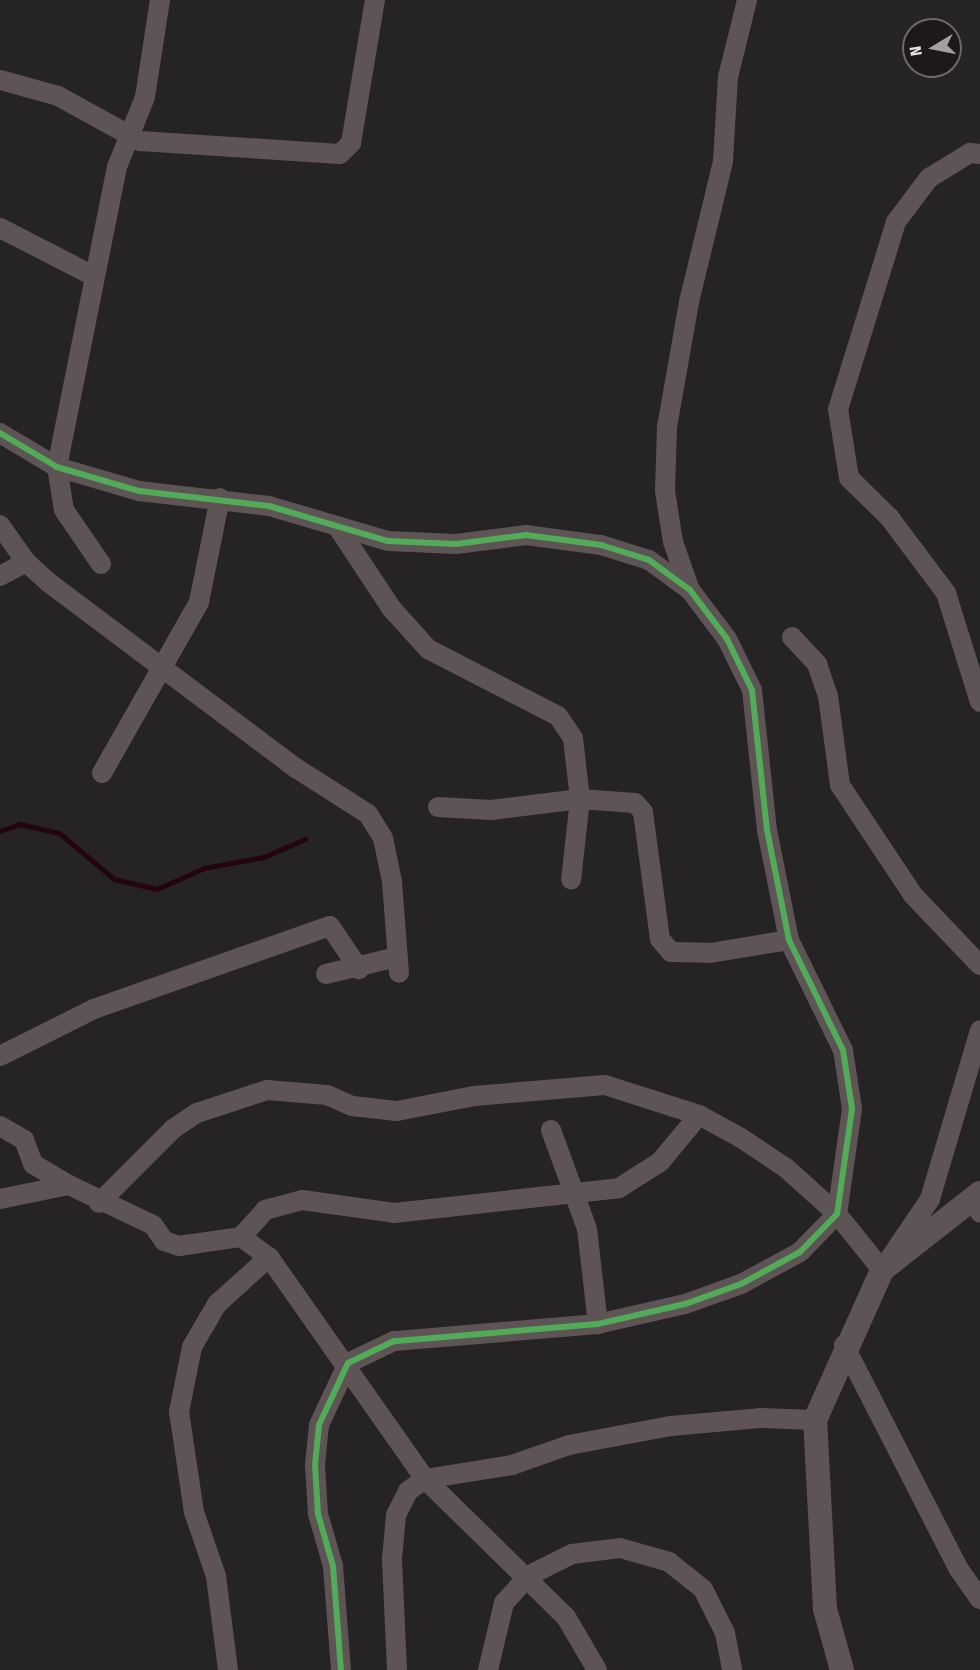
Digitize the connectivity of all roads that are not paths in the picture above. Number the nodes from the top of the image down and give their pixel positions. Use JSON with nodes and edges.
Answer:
{"nodes":[{"id":1,"x":160,"y":0,"type":"edge"},
{"id":2,"x":375,"y":0,"type":"edge"},
{"id":3,"x":747,"y":0,"type":"edge"},
{"id":4,"x":0,"y":80,"type":"edge"},
{"id":5,"x":129,"y":136,"type":"junction"},
{"id":6,"x":980,"y":154,"type":"edge"},
{"id":7,"x":0,"y":228,"type":"edge"},
{"id":8,"x":94,"y":276,"type":"junction"},
{"id":9,"x":0,"y":433,"type":"edge"},
{"id":10,"x":57,"y":467,"type":"junction"},
{"id":11,"x":220,"y":498,"type":"junction"},
{"id":12,"x":0,"y":525,"type":"edge"},
{"id":13,"x":337,"y":526,"type":"junction"},
{"id":14,"x":26,"y":562,"type":"junction"},
{"id":15,"x":101,"y":564,"type":"dead end"},
{"id":16,"x":0,"y":576,"type":"edge"},
{"id":17,"x":690,"y":590,"type":"junction"},
{"id":18,"x":792,"y":637,"type":"dead end"},
{"id":19,"x":167,"y":666,"type":"junction"},
{"id":20,"x":980,"y":702,"type":"edge"},
{"id":21,"x":102,"y":773,"type":"dead end"},
{"id":22,"x":580,"y":799,"type":"junction"},
{"id":23,"x":438,"y":807,"type":"dead end"},
{"id":24,"x":571,"y":880,"type":"dead end"},
{"id":25,"x":789,"y":940,"type":"junction"},
{"id":26,"x":980,"y":965,"type":"edge"},
{"id":27,"x":359,"y":969,"type":"junction"},
{"id":28,"x":326,"y":974,"type":"dead end"},
{"id":29,"x":980,"y":1030,"type":"edge"},
{"id":30,"x":0,"y":1056,"type":"edge"},
{"id":31,"x":699,"y":1115,"type":"junction"},
{"id":32,"x":0,"y":1126,"type":"edge"},
{"id":33,"x":551,"y":1130,"type":"dead end"},
{"id":34,"x":69,"y":1185,"type":"junction"},
{"id":35,"x":574,"y":1196,"type":"junction"},
{"id":36,"x":0,"y":1199,"type":"edge"},
{"id":37,"x":979,"y":1201,"type":"edge"},
{"id":38,"x":99,"y":1203,"type":"junction"},
{"id":39,"x":837,"y":1214,"type":"junction"},
{"id":40,"x":241,"y":1237,"type":"junction"},
{"id":41,"x":269,"y":1257,"type":"junction"},
{"id":42,"x":882,"y":1270,"type":"junction"},
{"id":43,"x":598,"y":1324,"type":"junction"},
{"id":44,"x":844,"y":1345,"type":"junction"},
{"id":45,"x":348,"y":1364,"type":"junction"},
{"id":46,"x":815,"y":1420,"type":"junction"},
{"id":47,"x":425,"y":1479,"type":"junction"},
{"id":48,"x":528,"y":1576,"type":"junction"},
{"id":49,"x":980,"y":1599,"type":"edge"},
{"id":50,"x":228,"y":1670,"type":"edge"},
{"id":51,"x":341,"y":1670,"type":"edge"},
{"id":52,"x":397,"y":1670,"type":"edge"},
{"id":53,"x":488,"y":1670,"type":"edge"},
{"id":54,"x":597,"y":1670,"type":"edge"},
{"id":55,"x":732,"y":1670,"type":"edge"},
{"id":56,"x":842,"y":1670,"type":"edge"}],
"edges":[{"from":1,"to":5,"type":"street"},
{"from":2,"to":5,"type":"street"},
{"from":3,"to":17,"type":"street"},
{"from":4,"to":5,"type":"street"},
{"from":5,"to":8,"type":"street"},
{"from":6,"to":20,"type":"street"},
{"from":7,"to":8,"type":"street"},
{"from":8,"to":10,"type":"street"},
{"from":9,"to":10,"type":"street"},
{"from":10,"to":11,"type":"street"},
{"from":10,"to":15,"type":"street"},
{"from":11,"to":13,"type":"street"},
{"from":11,"to":19,"type":"street"},
{"from":12,"to":14,"type":"street"},
{"from":13,"to":17,"type":"street"},
{"from":13,"to":22,"type":"street"},
{"from":14,"to":16,"type":"street"},
{"from":14,"to":19,"type":"street"},
{"from":17,"to":25,"type":"street"},
{"from":18,"to":26,"type":"street"},
{"from":19,"to":21,"type":"street"},
{"from":19,"to":27,"type":"street"},
{"from":22,"to":23,"type":"street"},
{"from":22,"to":24,"type":"street"},
{"from":22,"to":25,"type":"street"},
{"from":25,"to":39,"type":"street"},
{"from":27,"to":28,"type":"street"},
{"from":27,"to":30,"type":"street"},
{"from":29,"to":42,"type":"street"},
{"from":31,"to":35,"type":"street"},
{"from":31,"to":38,"type":"street"},
{"from":31,"to":39,"type":"street"},
{"from":32,"to":34,"type":"street"},
{"from":33,"to":35,"type":"street"},
{"from":34,"to":36,"type":"street"},
{"from":34,"to":38,"type":"street"},
{"from":35,"to":40,"type":"street"},
{"from":35,"to":43,"type":"street"},
{"from":37,"to":42,"type":"street"},
{"from":38,"to":40,"type":"street"},
{"from":39,"to":42,"type":"street"},
{"from":39,"to":43,"type":"street"},
{"from":40,"to":41,"type":"street"},
{"from":41,"to":45,"type":"street"},
{"from":41,"to":50,"type":"street"},
{"from":42,"to":44,"type":"street"},
{"from":43,"to":45,"type":"street"},
{"from":44,"to":46,"type":"street"},
{"from":44,"to":49,"type":"street"},
{"from":45,"to":47,"type":"street"},
{"from":45,"to":51,"type":"street"},
{"from":46,"to":47,"type":"street"},
{"from":46,"to":56,"type":"street"},
{"from":47,"to":48,"type":"street"},
{"from":47,"to":52,"type":"street"},
{"from":48,"to":53,"type":"street"},
{"from":48,"to":54,"type":"street"},
{"from":48,"to":55,"type":"street"}]}
